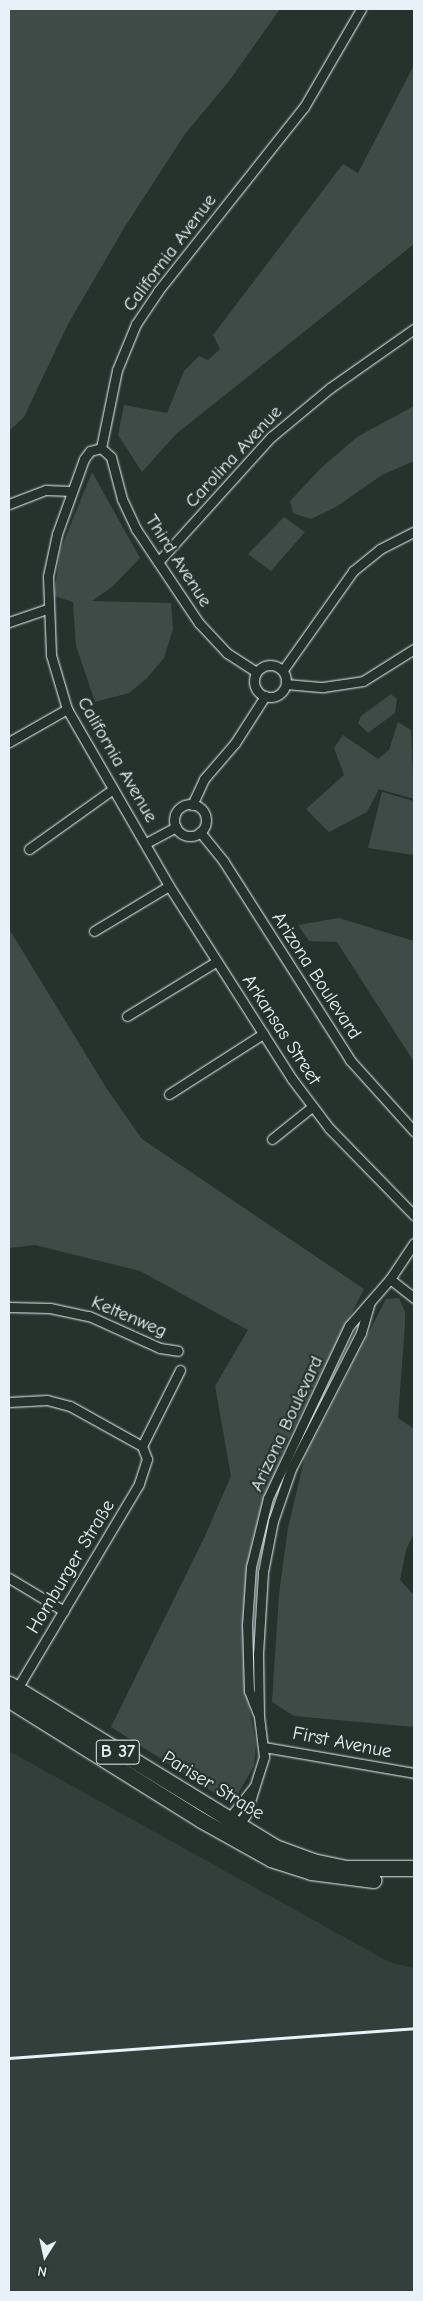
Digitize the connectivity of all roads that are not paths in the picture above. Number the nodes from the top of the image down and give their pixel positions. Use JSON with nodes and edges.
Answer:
{"nodes":[{"id":1,"x":361,"y":9,"type":"edge"},
{"id":2,"x":414,"y":329,"type":"edge"},
{"id":3,"x":101,"y":448,"type":"junction"},
{"id":4,"x":72,"y":491,"type":"junction"},
{"id":5,"x":9,"y":504,"type":"edge"},
{"id":6,"x":414,"y":532,"type":"edge"},
{"id":7,"x":158,"y":562,"type":"junction"},
{"id":8,"x":47,"y":609,"type":"junction"},
{"id":9,"x":9,"y":622,"type":"edge"},
{"id":10,"x":414,"y":649,"type":"edge"},
{"id":11,"x":283,"y":670,"type":"junction"},
{"id":12,"x":256,"y":672,"type":"junction"},
{"id":13,"x":286,"y":684,"type":"junction"},
{"id":14,"x":265,"y":696,"type":"junction"},
{"id":15,"x":67,"y":709,"type":"junction"},
{"id":16,"x":9,"y":742,"type":"edge"},
{"id":17,"x":113,"y":789,"type":"junction"},
{"id":18,"x":192,"y":805,"type":"junction"},
{"id":19,"x":176,"y":827,"type":"junction"},
{"id":20,"x":200,"y":832,"type":"junction"},
{"id":21,"x":146,"y":842,"type":"junction"},
{"id":22,"x":29,"y":849,"type":"dead end"},
{"id":23,"x":169,"y":886,"type":"junction"},
{"id":24,"x":94,"y":932,"type":"dead end"},
{"id":25,"x":216,"y":961,"type":"junction"},
{"id":26,"x":127,"y":1016,"type":"dead end"},
{"id":27,"x":263,"y":1034,"type":"junction"},
{"id":28,"x":168,"y":1094,"type":"dead end"},
{"id":29,"x":312,"y":1107,"type":"junction"},
{"id":30,"x":414,"y":1131,"type":"edge"},
{"id":31,"x":272,"y":1139,"type":"dead end"},
{"id":32,"x":414,"y":1215,"type":"edge"},
{"id":33,"x":414,"y":1243,"type":"edge"},
{"id":34,"x":390,"y":1279,"type":"junction"},
{"id":35,"x":414,"y":1298,"type":"edge"},
{"id":36,"x":370,"y":1302,"type":"junction"},
{"id":37,"x":9,"y":1307,"type":"edge"},
{"id":38,"x":178,"y":1352,"type":"dead end"},
{"id":39,"x":180,"y":1370,"type":"dead end"},
{"id":40,"x":9,"y":1402,"type":"edge"},
{"id":41,"x":142,"y":1446,"type":"junction"},
{"id":42,"x":259,"y":1530,"type":"junction"},
{"id":43,"x":270,"y":1539,"type":"junction"},
{"id":44,"x":9,"y":1578,"type":"edge"},
{"id":45,"x":64,"y":1611,"type":"junction"},
{"id":46,"x":11,"y":1694,"type":"edge"},
{"id":47,"x":259,"y":1716,"type":"junction"},
{"id":48,"x":264,"y":1747,"type":"junction"},
{"id":49,"x":414,"y":1773,"type":"edge"},
{"id":50,"x":230,"y":1826,"type":"junction"},
{"id":51,"x":414,"y":1868,"type":"edge"},
{"id":52,"x":414,"y":1878,"type":"edge"}],
"edges":[{"from":1,"to":3,"type":"street","name":"California Avenue"},
{"from":2,"to":7,"type":"street","name":"Carolina Avenue"},
{"from":3,"to":4,"type":"street","name":"California Avenue"},
{"from":3,"to":7,"type":"street","name":"Third Avenue"},
{"from":4,"to":5,"type":"street"},
{"from":4,"to":8,"type":"street","name":"California Avenue"},
{"from":6,"to":11,"type":"street"},
{"from":7,"to":12,"type":"street","name":"Third Avenue"},
{"from":8,"to":9,"type":"street"},
{"from":8,"to":15,"type":"street","name":"California Avenue"},
{"from":10,"to":13,"type":"street"},
{"from":11,"to":12,"type":"street"},
{"from":11,"to":13,"type":"street"},
{"from":12,"to":14,"type":"street"},
{"from":13,"to":14,"type":"street"},
{"from":14,"to":18,"type":"street"},
{"from":15,"to":16,"type":"street"},
{"from":15,"to":17,"type":"street","name":"California Avenue"},
{"from":17,"to":21,"type":"street","name":"California Avenue"},
{"from":17,"to":22,"type":"street"},
{"from":18,"to":19,"type":"street"},
{"from":18,"to":20,"type":"street"},
{"from":19,"to":20,"type":"street"},
{"from":19,"to":21,"type":"street"},
{"from":20,"to":30,"type":"street","name":"Arizona Boulevard"},
{"from":21,"to":23,"type":"street","name":"Arkansas Street"},
{"from":23,"to":24,"type":"street"},
{"from":23,"to":25,"type":"street","name":"Arkansas Street"},
{"from":25,"to":26,"type":"street"},
{"from":25,"to":27,"type":"street","name":"Arkansas Street"},
{"from":27,"to":28,"type":"street"},
{"from":27,"to":29,"type":"street","name":"Arkansas Street"},
{"from":29,"to":31,"type":"street"},
{"from":29,"to":32,"type":"street","name":"Arkansas Street"},
{"from":33,"to":34,"type":"street","name":"Arizona Boulevard"},
{"from":34,"to":35,"type":"street"},
{"from":34,"to":36,"type":"street","name":"Arizona Boulevard"},
{"from":36,"to":42,"type":"street","name":"Arizona Boulevard"},
{"from":36,"to":43,"type":"street","name":"Arizona Boulevard"},
{"from":37,"to":38,"type":"street","name":"Keltenweg"},
{"from":39,"to":41,"type":"street"},
{"from":40,"to":41,"type":"street"},
{"from":41,"to":45,"type":"street","name":"Homburger Straße"},
{"from":42,"to":43,"type":"street"},
{"from":42,"to":47,"type":"street","name":"Arizona Boulevard"},
{"from":43,"to":47,"type":"street","name":"Arizona Boulevard"},
{"from":44,"to":45,"type":"street"},
{"from":45,"to":46,"type":"street","name":"Homburger Straße"},
{"from":46,"to":50,"type":"main road","name":"Pariser Straße","number":"B 37"},
{"from":47,"to":48,"type":"street","name":"Arizona Boulevard"},
{"from":48,"to":49,"type":"street","name":"First Avenue"},
{"from":48,"to":50,"type":"street","name":"Arizona Boulevard"},
{"from":50,"to":51,"type":"main road","name":"Pariser Straße","number":"B 37"},
{"from":50,"to":52,"type":"main road","name":"Pariser Straße","number":"B 37"}]}
